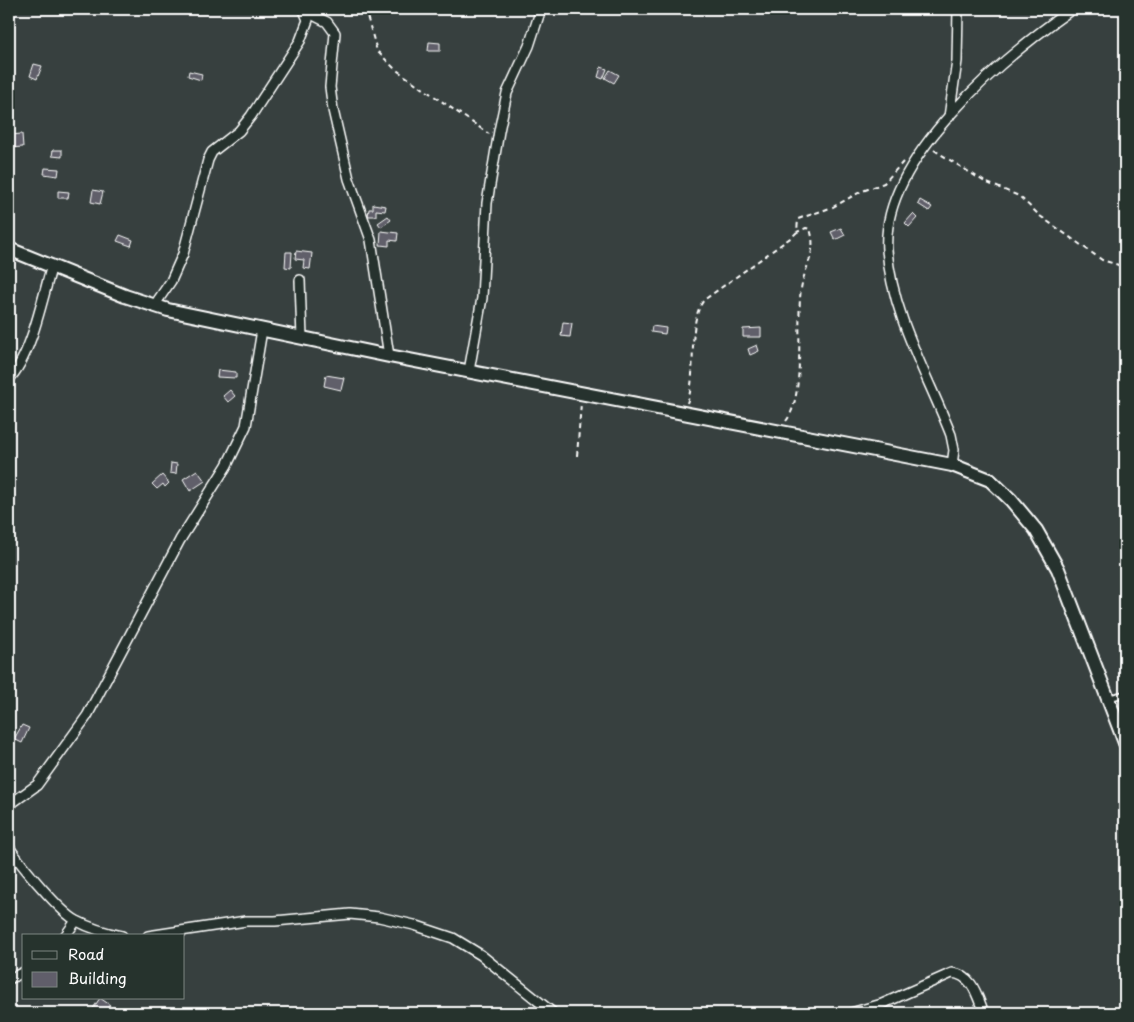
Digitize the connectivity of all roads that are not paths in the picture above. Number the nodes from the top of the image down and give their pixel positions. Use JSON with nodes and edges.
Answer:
{"nodes":[{"id":1,"x":541,"y":9,"type":"edge"},
{"id":2,"x":958,"y":9,"type":"edge"},
{"id":3,"x":1072,"y":9,"type":"edge"},
{"id":4,"x":304,"y":10,"type":"edge"},
{"id":5,"x":948,"y":118,"type":"junction"},
{"id":6,"x":9,"y":249,"type":"edge"},
{"id":7,"x":52,"y":265,"type":"junction"},
{"id":8,"x":300,"y":280,"type":"dead end"},
{"id":9,"x":154,"y":306,"type":"junction"},
{"id":10,"x":262,"y":330,"type":"junction"},
{"id":11,"x":302,"y":338,"type":"junction"},
{"id":12,"x":389,"y":356,"type":"junction"},
{"id":13,"x":469,"y":371,"type":"junction"},
{"id":14,"x":9,"y":378,"type":"edge"},
{"id":15,"x":952,"y":465,"type":"junction"},
{"id":16,"x":1125,"y":694,"type":"edge"},
{"id":17,"x":1108,"y":698,"type":"junction"},
{"id":18,"x":1125,"y":743,"type":"edge"},
{"id":19,"x":9,"y":805,"type":"edge"},
{"id":20,"x":9,"y":847,"type":"edge"},
{"id":21,"x":76,"y":921,"type":"junction"},
{"id":22,"x":66,"y":934,"type":"edge"},
{"id":23,"x":116,"y":934,"type":"edge"},
{"id":24,"x":161,"y":934,"type":"edge"},
{"id":25,"x":22,"y":973,"type":"edge"},
{"id":26,"x":9,"y":979,"type":"edge"},
{"id":27,"x":553,"y":1013,"type":"edge"},
{"id":28,"x":851,"y":1013,"type":"edge"},
{"id":29,"x":984,"y":1013,"type":"edge"}],
"edges":[{"from":1,"to":13,"type":"street"},
{"from":2,"to":5,"type":"street"},
{"from":3,"to":5,"type":"street"},
{"from":4,"to":9,"type":"street"},
{"from":4,"to":12,"type":"street"},
{"from":5,"to":15,"type":"street"},
{"from":6,"to":7,"type":"main road"},
{"from":7,"to":9,"type":"main road"},
{"from":7,"to":14,"type":"street"},
{"from":8,"to":11,"type":"street"},
{"from":9,"to":10,"type":"main road"},
{"from":10,"to":11,"type":"main road"},
{"from":10,"to":19,"type":"street"},
{"from":11,"to":12,"type":"main road"},
{"from":12,"to":13,"type":"main road"},
{"from":13,"to":15,"type":"main road"},
{"from":15,"to":17,"type":"main road"},
{"from":16,"to":17,"type":"lane"},
{"from":17,"to":18,"type":"main road"},
{"from":20,"to":21,"type":"street"},
{"from":21,"to":22,"type":"street"},
{"from":21,"to":23,"type":"street"},
{"from":24,"to":27,"type":"street"},
{"from":25,"to":26,"type":"street"},
{"from":28,"to":29,"type":"street"}]}
